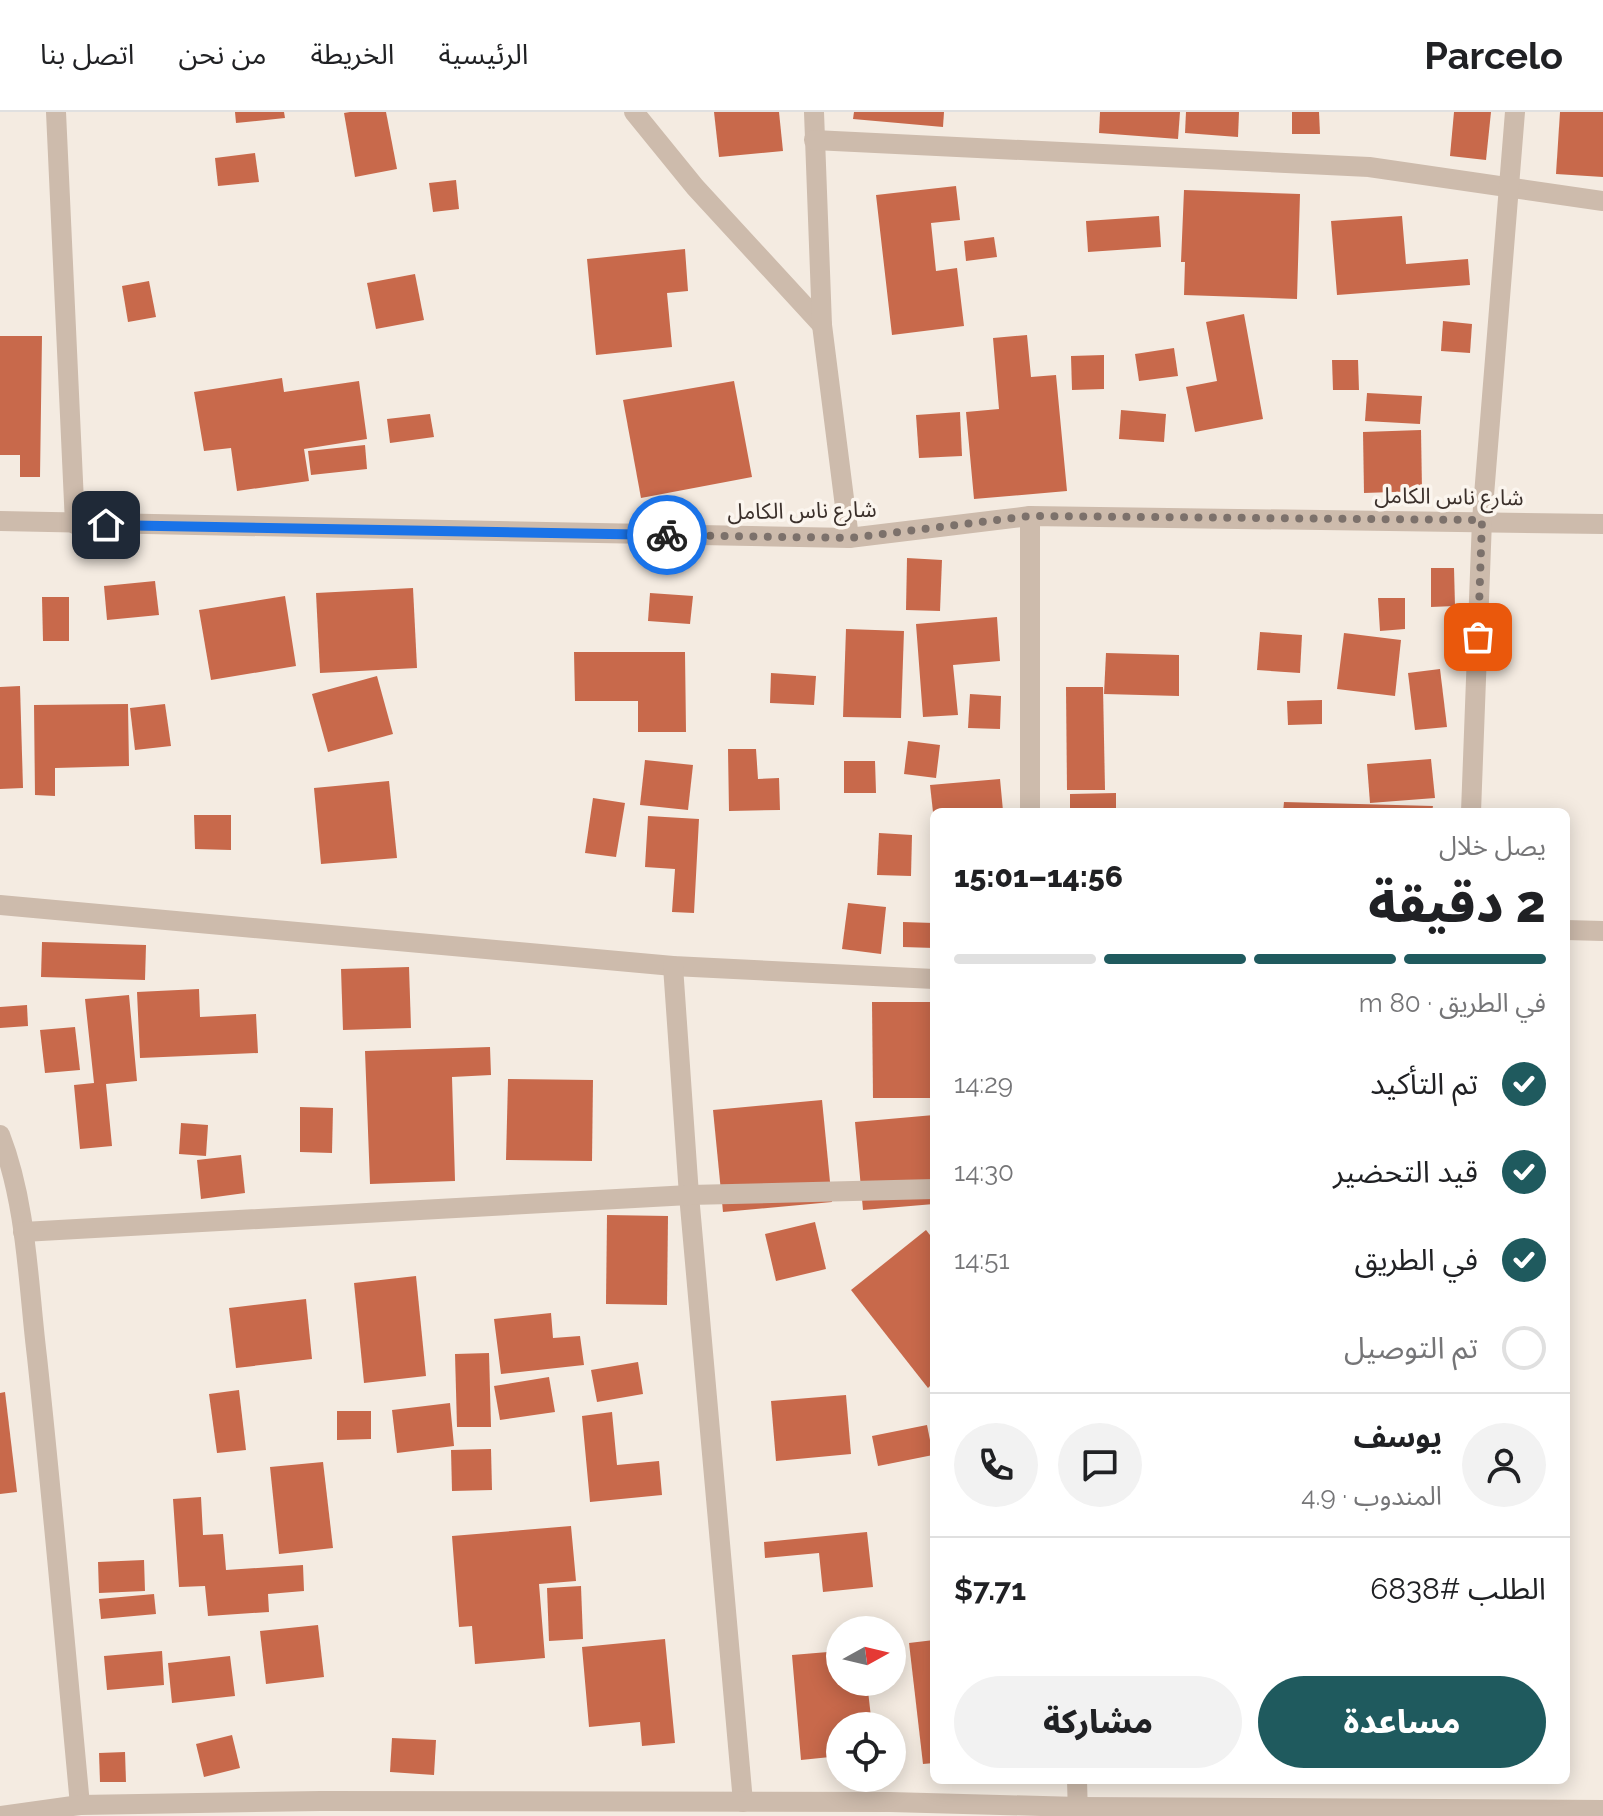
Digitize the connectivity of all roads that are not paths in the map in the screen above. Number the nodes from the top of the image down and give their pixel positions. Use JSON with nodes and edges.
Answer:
{"nodes":[{"id":1,"x":56,"y":112,"type":"edge"},
{"id":2,"x":634,"y":112,"type":"edge"},
{"id":3,"x":814,"y":112,"type":"edge"},
{"id":4,"x":1515,"y":112,"type":"edge"},
{"id":5,"x":814,"y":140,"type":"junction"},
{"id":6,"x":1511,"y":188,"type":"junction"},
{"id":7,"x":1603,"y":201,"type":"edge"},
{"id":8,"x":822,"y":325,"type":"junction"},
{"id":9,"x":1030,"y":516,"type":"junction"},
{"id":10,"x":1482,"y":520,"type":"junction"},
{"id":11,"x":0,"y":521,"type":"edge"},
{"id":12,"x":75,"y":524,"type":"junction"},
{"id":13,"x":1603,"y":524,"type":"edge"},
{"id":14,"x":849,"y":538,"type":"junction"},
{"id":15,"x":1030,"y":808,"type":"edge"},
{"id":16,"x":1471,"y":808,"type":"edge"},
{"id":17,"x":0,"y":905,"type":"edge"},
{"id":18,"x":1570,"y":930,"type":"edge"},
{"id":19,"x":1603,"y":931,"type":"edge"},
{"id":20,"x":673,"y":966,"type":"junction"},
{"id":21,"x":930,"y":979,"type":"edge"},
{"id":22,"x":0,"y":1135,"type":"edge"},
{"id":23,"x":930,"y":1189,"type":"edge"},
{"id":24,"x":689,"y":1195,"type":"junction"},
{"id":25,"x":23,"y":1232,"type":"junction"},
{"id":26,"x":1077,"y":1784,"type":"edge"},
{"id":27,"x":743,"y":1802,"type":"junction"},
{"id":28,"x":80,"y":1805,"type":"junction"},
{"id":29,"x":321,"y":1808,"type":"edge"},
{"id":30,"x":1603,"y":1810,"type":"edge"},
{"id":31,"x":1078,"y":1811,"type":"edge"},
{"id":32,"x":1577,"y":1813,"type":"edge"},
{"id":33,"x":0,"y":1816,"type":"edge"}],
"edges":[{"from":1,"to":12,"type":"street"},
{"from":2,"to":8,"type":"street"},
{"from":3,"to":5,"type":"street"},
{"from":4,"to":6,"type":"street"},
{"from":5,"to":6,"type":"street"},
{"from":5,"to":8,"type":"street"},
{"from":6,"to":7,"type":"street"},
{"from":6,"to":10,"type":"street"},
{"from":8,"to":14,"type":"street"},
{"from":9,"to":10,"type":"street","name":"شارع ناس الكامل"},
{"from":9,"to":14,"type":"street","name":"شارع ناس الكامل"},
{"from":9,"to":15,"type":"street"},
{"from":10,"to":13,"type":"street","name":"شارع ناس الكامل"},
{"from":10,"to":16,"type":"street"},
{"from":11,"to":12,"type":"street","name":"شارع ناس الكامل"},
{"from":12,"to":14,"type":"street","name":"شارع ناس الكامل"},
{"from":17,"to":20,"type":"street"},
{"from":18,"to":19,"type":"street"},
{"from":20,"to":21,"type":"street"},
{"from":20,"to":24,"type":"street"},
{"from":22,"to":25,"type":"street"},
{"from":23,"to":24,"type":"street"},
{"from":24,"to":25,"type":"street"},
{"from":24,"to":27,"type":"street"},
{"from":25,"to":28,"type":"street"},
{"from":26,"to":31,"type":"street"},
{"from":27,"to":29,"type":"street"},
{"from":27,"to":31,"type":"street"},
{"from":28,"to":29,"type":"street"},
{"from":28,"to":33,"type":"street"},
{"from":30,"to":32,"type":"street"},
{"from":31,"to":32,"type":"street"}]}
